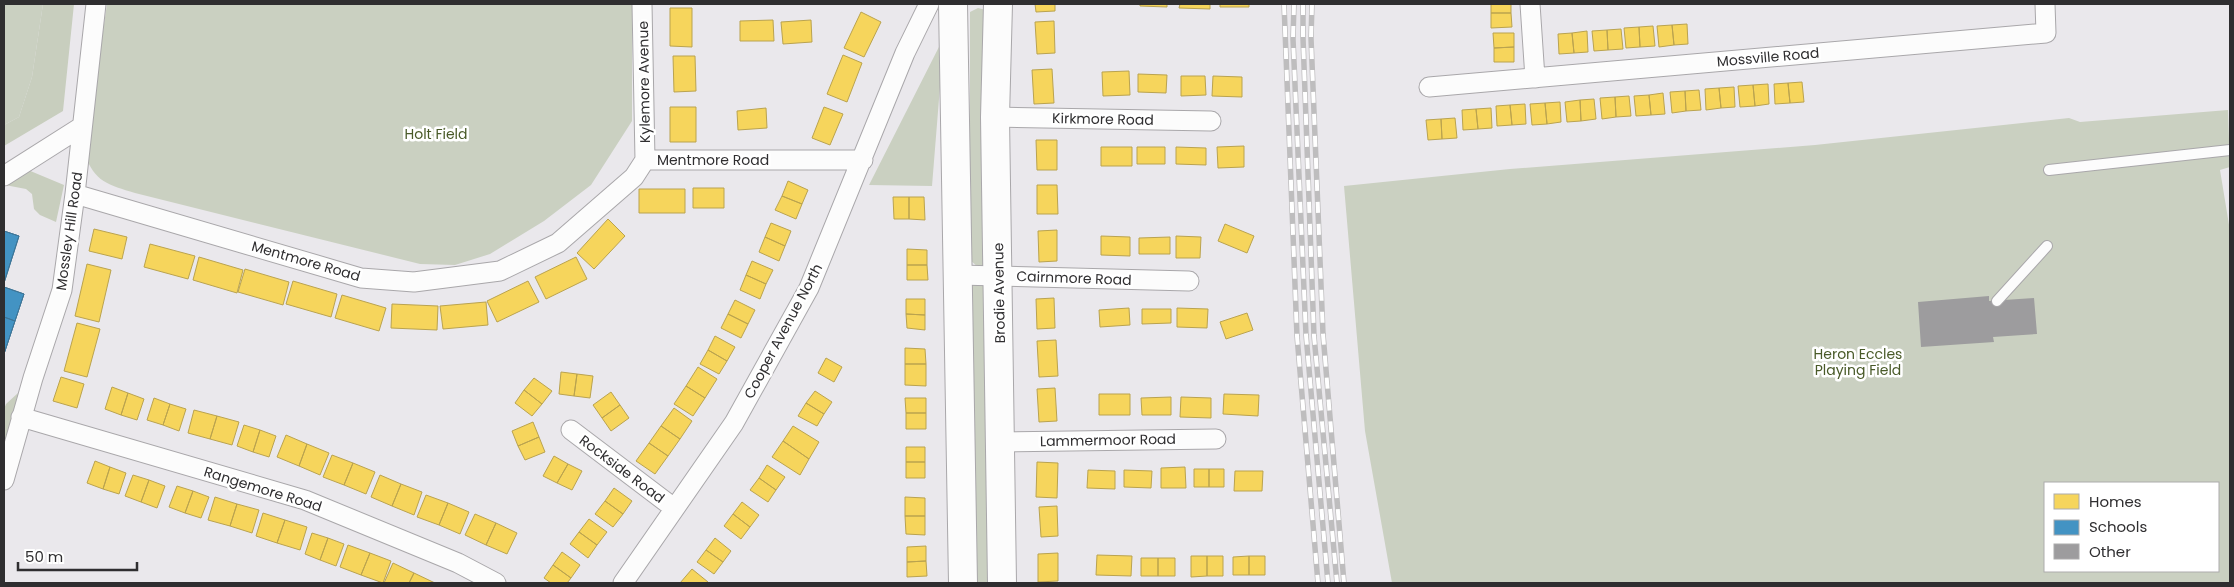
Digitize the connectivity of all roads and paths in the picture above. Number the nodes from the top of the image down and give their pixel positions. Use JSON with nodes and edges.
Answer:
{"nodes":[{"id":1,"x":96,"y":4,"type":"edge"},
{"id":2,"x":642,"y":4,"type":"edge"},
{"id":3,"x":929,"y":4,"type":"edge"},
{"id":4,"x":953,"y":4,"type":"edge"},
{"id":5,"x":998,"y":4,"type":"edge"},
{"id":6,"x":1530,"y":4,"type":"edge"},
{"id":7,"x":2045,"y":4,"type":"edge"},
{"id":8,"x":1535,"y":78,"type":"junction"},
{"id":9,"x":1429,"y":87,"type":"dead end"},
{"id":10,"x":995,"y":117,"type":"junction"},
{"id":11,"x":1211,"y":121,"type":"dead end"},
{"id":12,"x":82,"y":127,"type":"junction"},
{"id":13,"x":2230,"y":150,"type":"edge"},
{"id":14,"x":645,"y":160,"type":"junction"},
{"id":15,"x":863,"y":160,"type":"junction"},
{"id":16,"x":2050,"y":170,"type":"dead end"},
{"id":17,"x":4,"y":176,"type":"edge"},
{"id":18,"x":75,"y":194,"type":"junction"},
{"id":19,"x":2047,"y":246,"type":"dead end"},
{"id":20,"x":959,"y":275,"type":"junction"},
{"id":21,"x":999,"y":276,"type":"junction"},
{"id":22,"x":1189,"y":281,"type":"dead end"},
{"id":23,"x":1998,"y":301,"type":"dead end"},
{"id":24,"x":22,"y":417,"type":"junction"},
{"id":25,"x":571,"y":430,"type":"dead end"},
{"id":26,"x":1216,"y":439,"type":"dead end"},
{"id":27,"x":1000,"y":442,"type":"junction"},
{"id":28,"x":4,"y":480,"type":"edge"},
{"id":29,"x":674,"y":508,"type":"junction"},
{"id":30,"x":496,"y":583,"type":"edge"},
{"id":31,"x":624,"y":583,"type":"edge"},
{"id":32,"x":963,"y":583,"type":"edge"},
{"id":33,"x":1002,"y":583,"type":"edge"}],
"edges":[{"from":1,"to":12,"type":"street","name":"Mossley Hill Road"},
{"from":2,"to":14,"type":"street","name":"Kylemore Avenue"},
{"from":3,"to":15,"type":"street","name":"Cooper Avenue North"},
{"from":4,"to":20,"type":"street"},
{"from":5,"to":10,"type":"street","name":"Brodie Avenue"},
{"from":6,"to":8,"type":"street"},
{"from":7,"to":8,"type":"street","name":"Mossville Road"},
{"from":8,"to":9,"type":"street"},
{"from":10,"to":11,"type":"street","name":"Kirkmore Road"},
{"from":10,"to":21,"type":"street","name":"Brodie Avenue"},
{"from":12,"to":17,"type":"street"},
{"from":12,"to":18,"type":"street","name":"Mossley Hill Road"},
{"from":13,"to":16,"type":"lane"},
{"from":14,"to":15,"type":"street","name":"Mentmore Road"},
{"from":14,"to":18,"type":"street","name":"Mentmore Road"},
{"from":15,"to":29,"type":"street","name":"Cooper Avenue North"},
{"from":18,"to":24,"type":"street","name":"Mossley Hill Road"},
{"from":19,"to":23,"type":"lane"},
{"from":20,"to":21,"type":"street","name":"Cairnmore Road"},
{"from":20,"to":32,"type":"street"},
{"from":21,"to":22,"type":"street","name":"Cairnmore Road"},
{"from":21,"to":27,"type":"street","name":"Brodie Avenue"},
{"from":24,"to":28,"type":"street","name":"Mossley Hill Road"},
{"from":24,"to":30,"type":"street","name":"Rangemore Road"},
{"from":25,"to":29,"type":"street","name":"Rockside Road"},
{"from":26,"to":27,"type":"street","name":"Lammermoor Road"},
{"from":27,"to":33,"type":"street","name":"Brodie Avenue"},
{"from":29,"to":31,"type":"street","name":"Cooper Avenue North"}]}
